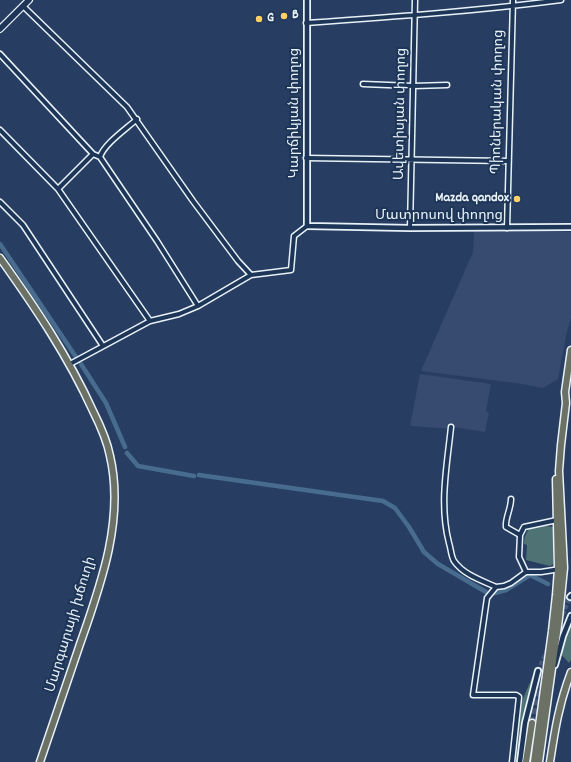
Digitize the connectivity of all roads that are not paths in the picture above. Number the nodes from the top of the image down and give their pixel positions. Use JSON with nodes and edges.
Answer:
{"nodes":[{"id":1,"x":29,"y":0,"type":"edge"},
{"id":2,"x":307,"y":0,"type":"edge"},
{"id":3,"x":415,"y":0,"type":"edge"},
{"id":4,"x":513,"y":0,"type":"edge"},
{"id":5,"x":561,"y":0,"type":"edge"},
{"id":6,"x":23,"y":6,"type":"junction"},
{"id":7,"x":512,"y":6,"type":"junction"},
{"id":8,"x":415,"y":15,"type":"junction"},
{"id":9,"x":306,"y":23,"type":"junction"},
{"id":10,"x":0,"y":29,"type":"edge"},
{"id":11,"x":0,"y":54,"type":"edge"},
{"id":12,"x":363,"y":84,"type":"dead end"},
{"id":13,"x":447,"y":85,"type":"dead end"},
{"id":14,"x":413,"y":86,"type":"junction"},
{"id":15,"x":137,"y":119,"type":"junction"},
{"id":16,"x":0,"y":130,"type":"edge"},
{"id":17,"x":93,"y":154,"type":"junction"},
{"id":18,"x":100,"y":157,"type":"junction"},
{"id":19,"x":306,"y":158,"type":"junction"},
{"id":20,"x":411,"y":160,"type":"junction"},
{"id":21,"x":508,"y":161,"type":"junction"},
{"id":22,"x":58,"y":189,"type":"junction"},
{"id":23,"x":0,"y":202,"type":"edge"},
{"id":24,"x":307,"y":226,"type":"junction"},
{"id":25,"x":571,"y":227,"type":"edge"},
{"id":26,"x":410,"y":228,"type":"junction"},
{"id":27,"x":507,"y":228,"type":"junction"},
{"id":28,"x":0,"y":258,"type":"edge"},
{"id":29,"x":251,"y":275,"type":"junction"},
{"id":30,"x":198,"y":306,"type":"junction"},
{"id":31,"x":150,"y":321,"type":"junction"},
{"id":32,"x":104,"y":346,"type":"junction"},
{"id":33,"x":571,"y":350,"type":"edge"},
{"id":34,"x":70,"y":364,"type":"junction"},
{"id":35,"x":565,"y":392,"type":"junction"},
{"id":36,"x":452,"y":427,"type":"dead end"},
{"id":37,"x":512,"y":499,"type":"dead end"},
{"id":38,"x":556,"y":520,"type":"junction"},
{"id":39,"x":520,"y":535,"type":"junction"},
{"id":40,"x":561,"y":569,"type":"junction"},
{"id":41,"x":526,"y":572,"type":"junction"},
{"id":42,"x":496,"y":586,"type":"junction"},
{"id":43,"x":571,"y":616,"type":"edge"},
{"id":44,"x":538,"y":671,"type":"tunnel mouth"},
{"id":45,"x":571,"y":672,"type":"edge"},
{"id":46,"x":551,"y":676,"type":"junction"},
{"id":47,"x":532,"y":723,"type":"tunnel mouth"},
{"id":48,"x":40,"y":762,"type":"edge"},
{"id":49,"x":512,"y":762,"type":"edge"},
{"id":50,"x":520,"y":762,"type":"edge"},
{"id":51,"x":526,"y":762,"type":"edge"},
{"id":52,"x":534,"y":762,"type":"edge"},
{"id":53,"x":539,"y":762,"type":"edge"},
{"id":54,"x":550,"y":762,"type":"edge"}],
"edges":[{"from":1,"to":6,"type":"main road"},
{"from":2,"to":9,"type":"street","name":"Կարճիկյան փողոց"},
{"from":3,"to":8,"type":"street","name":"Ավետիսյան փողոց"},
{"from":4,"to":7,"type":"street","name":"Պիոներական փողոց"},
{"from":5,"to":7,"type":"street"},
{"from":6,"to":10,"type":"main road"},
{"from":6,"to":15,"type":"street"},
{"from":7,"to":8,"type":"street"},
{"from":7,"to":21,"type":"street","name":"Պիոներական փողոց"},
{"from":8,"to":9,"type":"street"},
{"from":8,"to":14,"type":"street","name":"Ավետիսյան փողոց"},
{"from":9,"to":19,"type":"street","name":"Կարճիկյան փողոց"},
{"from":11,"to":17,"type":"street"},
{"from":12,"to":14,"type":"street"},
{"from":13,"to":14,"type":"street"},
{"from":14,"to":20,"type":"street","name":"Ավետիսյան փողոց"},
{"from":15,"to":18,"type":"street"},
{"from":15,"to":29,"type":"street"},
{"from":16,"to":22,"type":"street"},
{"from":17,"to":18,"type":"street"},
{"from":17,"to":22,"type":"street"},
{"from":18,"to":30,"type":"street"},
{"from":19,"to":20,"type":"street"},
{"from":19,"to":24,"type":"street","name":"Կարճիկյան փողոց"},
{"from":20,"to":21,"type":"street"},
{"from":20,"to":26,"type":"street","name":"Ավետիսյան փողոց"},
{"from":21,"to":27,"type":"street","name":"Պիոներական փողոց"},
{"from":22,"to":31,"type":"street"},
{"from":23,"to":32,"type":"street"},
{"from":24,"to":26,"type":"street","name":"Մատրոսով փողոց"},
{"from":24,"to":29,"type":"street"},
{"from":25,"to":27,"type":"street","name":"Մատրոսով փողոց"},
{"from":26,"to":27,"type":"street","name":"Մատրոսով փողոց"},
{"from":28,"to":34,"type":"main road","name":"Մարգարայի խճուղի"},
{"from":29,"to":30,"type":"street"},
{"from":30,"to":31,"type":"street"},
{"from":31,"to":32,"type":"street"},
{"from":32,"to":34,"type":"street"},
{"from":33,"to":35,"type":"main road"},
{"from":34,"to":48,"type":"main road","name":"Մարգարայի խճուղի"},
{"from":35,"to":38,"type":"main road"},
{"from":35,"to":40,"type":"main road"},
{"from":36,"to":42,"type":"street"},
{"from":37,"to":39,"type":"street"},
{"from":38,"to":39,"type":"street"},
{"from":38,"to":40,"type":"main road"},
{"from":39,"to":41,"type":"street"},
{"from":40,"to":41,"type":"street"},
{"from":40,"to":46,"type":"main road"},
{"from":40,"to":52,"type":"main road"},
{"from":41,"to":42,"type":"street"},
{"from":42,"to":49,"type":"street"},
{"from":43,"to":46,"type":"street"},
{"from":44,"to":50,"type":"street"},
{"from":45,"to":54,"type":"main road"},
{"from":46,"to":53,"type":"main road"},
{"from":47,"to":51,"type":"main road"}]}
